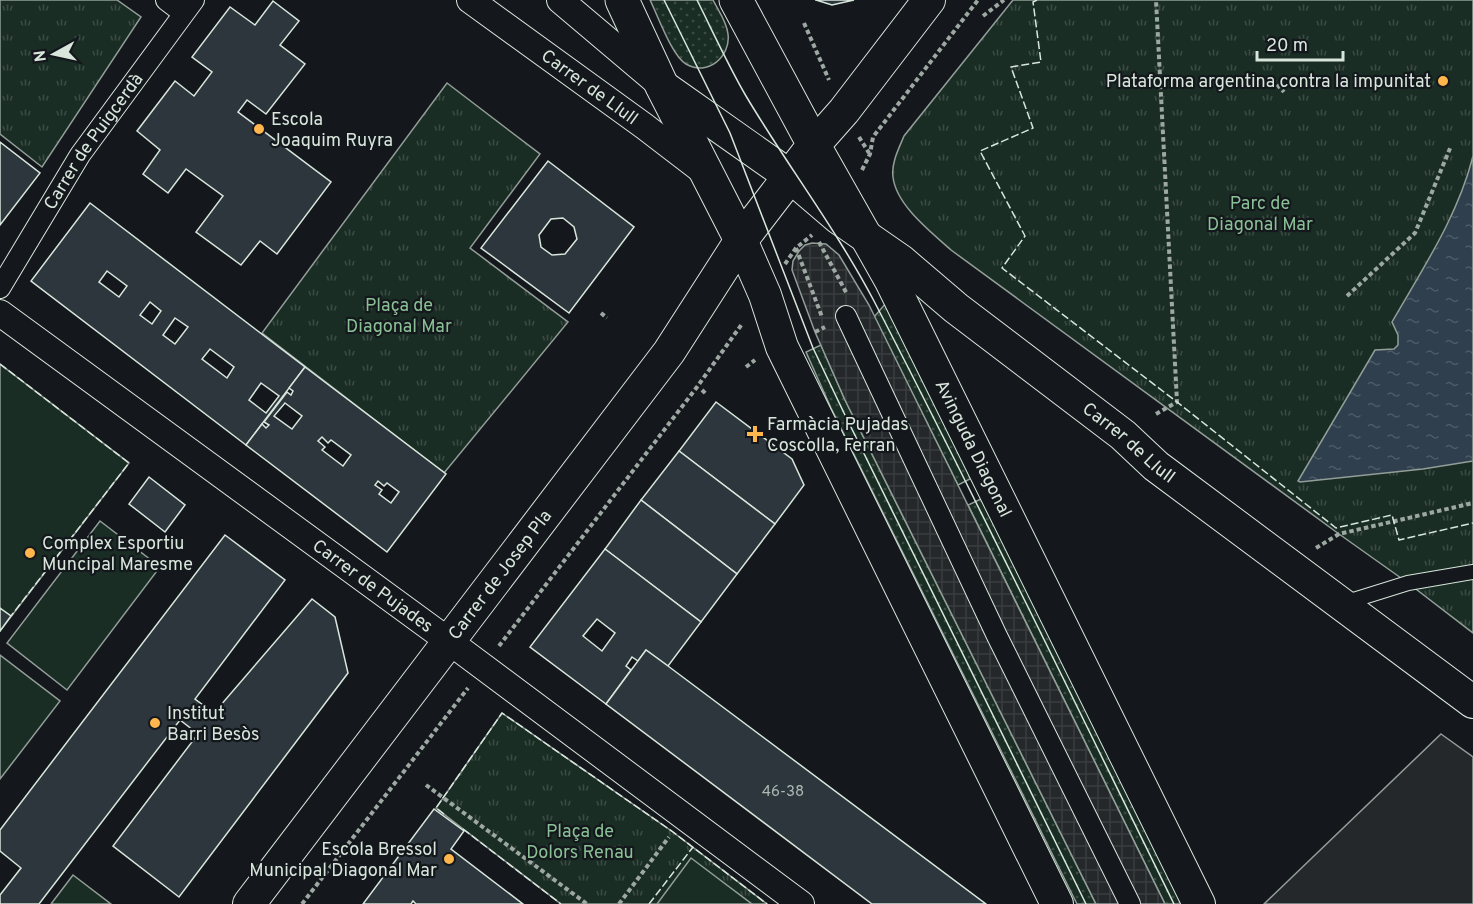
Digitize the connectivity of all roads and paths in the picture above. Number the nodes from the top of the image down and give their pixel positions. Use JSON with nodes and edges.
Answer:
{"nodes":[{"id":1,"x":166,"y":0,"type":"edge"},
{"id":2,"x":470,"y":0,"type":"edge"},
{"id":3,"x":560,"y":0,"type":"edge"},
{"id":4,"x":622,"y":0,"type":"edge"},
{"id":5,"x":736,"y":0,"type":"edge"},
{"id":6,"x":929,"y":0,"type":"edge"},
{"id":7,"x":978,"y":0,"type":"edge"},
{"id":8,"x":1004,"y":0,"type":"edge"},
{"id":9,"x":1156,"y":0,"type":"edge"},
{"id":10,"x":188,"y":7,"type":"edge"},
{"id":11,"x":982,"y":16,"type":"dead end"},
{"id":12,"x":804,"y":23,"type":"dead end"},
{"id":13,"x":816,"y":51,"type":"dead end"},
{"id":14,"x":1272,"y":79,"type":"dead end"},
{"id":15,"x":662,"y":86,"type":"junction"},
{"id":16,"x":1284,"y":92,"type":"dead end"},
{"id":17,"x":814,"y":145,"type":"junction"},
{"id":18,"x":1451,"y":146,"type":"dead end"},
{"id":19,"x":870,"y":154,"type":"dead end"},
{"id":20,"x":709,"y":176,"type":"junction"},
{"id":21,"x":791,"y":177,"type":"junction"},
{"id":22,"x":814,"y":234,"type":"dead end"},
{"id":23,"x":866,"y":236,"type":"junction"},
{"id":24,"x":741,"y":240,"type":"junction"},
{"id":25,"x":796,"y":248,"type":"dead end"},
{"id":26,"x":0,"y":288,"type":"edge"},
{"id":27,"x":1347,"y":296,"type":"dead end"},
{"id":28,"x":0,"y":313,"type":"edge"},
{"id":29,"x":601,"y":313,"type":"dead end"},
{"id":30,"x":846,"y":316,"type":"dead end"},
{"id":31,"x":607,"y":318,"type":"dead end"},
{"id":32,"x":735,"y":334,"type":"dead end"},
{"id":33,"x":754,"y":360,"type":"dead end"},
{"id":34,"x":746,"y":367,"type":"dead end"},
{"id":35,"x":702,"y":390,"type":"dead end"},
{"id":36,"x":707,"y":395,"type":"dead end"},
{"id":37,"x":1156,"y":414,"type":"dead end"},
{"id":38,"x":1473,"y":503,"type":"edge"},
{"id":39,"x":1290,"y":566,"type":"junction"},
{"id":40,"x":1473,"y":572,"type":"edge"},
{"id":41,"x":1341,"y":603,"type":"junction"},
{"id":42,"x":450,"y":642,"type":"junction"},
{"id":43,"x":500,"y":645,"type":"dead end"},
{"id":44,"x":471,"y":683,"type":"dead end"},
{"id":45,"x":1473,"y":702,"type":"edge"},
{"id":46,"x":426,"y":785,"type":"dead end"},
{"id":47,"x":673,"y":832,"type":"dead end"},
{"id":48,"x":249,"y":904,"type":"edge"},
{"id":49,"x":302,"y":904,"type":"edge"},
{"id":50,"x":586,"y":904,"type":"edge"},
{"id":51,"x":620,"y":904,"type":"edge"},
{"id":52,"x":801,"y":904,"type":"edge"},
{"id":53,"x":1057,"y":904,"type":"edge"},
{"id":54,"x":1130,"y":904,"type":"edge"},
{"id":55,"x":1199,"y":904,"type":"edge"}],
"edges":[{"from":1,"to":10,"type":"street"},
{"from":2,"to":20,"type":"street","name":"Carrer de Llull"},
{"from":3,"to":15,"type":"street"},
{"from":4,"to":15,"type":"main road"},
{"from":5,"to":17,"type":"main road","name":"Avinguda Diagonal"},
{"from":6,"to":17,"type":"street"},
{"from":7,"to":19,"type":"path"},
{"from":8,"to":11,"type":"path"},
{"from":9,"to":37,"type":"path"},
{"from":10,"to":26,"type":"street","name":"Carrer de Puigcerdà"},
{"from":12,"to":13,"type":"path"},
{"from":14,"to":16,"type":"path"},
{"from":15,"to":20,"type":"main road"},
{"from":15,"to":21,"type":"street","name":"Carrer de Llull"},
{"from":17,"to":21,"type":"main road"},
{"from":17,"to":23,"type":"street","name":"Avinguda Diagonal"},
{"from":18,"to":27,"type":"path"},
{"from":20,"to":24,"type":"main road"},
{"from":21,"to":23,"type":"street","name":"Carrer de Llull"},
{"from":21,"to":24,"type":"main road"},
{"from":22,"to":25,"type":"path"},
{"from":23,"to":39,"type":"street","name":"Carrer de Llull"},
{"from":23,"to":55,"type":"street","name":"Avinguda Diagonal"},
{"from":24,"to":42,"type":"street","name":"Carrer de Josep Pla"},
{"from":24,"to":53,"type":"street"},
{"from":28,"to":42,"type":"street","name":"Carrer de Pujades"},
{"from":29,"to":31,"type":"path"},
{"from":30,"to":54,"type":"street"},
{"from":32,"to":43,"type":"path"},
{"from":33,"to":34,"type":"path"},
{"from":35,"to":36,"type":"path"},
{"from":38,"to":39,"type":"path"},
{"from":39,"to":41,"type":"street","name":"Carrer de Llull"},
{"from":40,"to":41,"type":"lane"},
{"from":41,"to":45,"type":"street","name":"Carrer de Llull"},
{"from":42,"to":48,"type":"street","name":"Carrer de Josep Pla"},
{"from":42,"to":52,"type":"street","name":"Carrer de Pujades"},
{"from":44,"to":49,"type":"path"},
{"from":46,"to":50,"type":"path"},
{"from":47,"to":51,"type":"path"}]}
